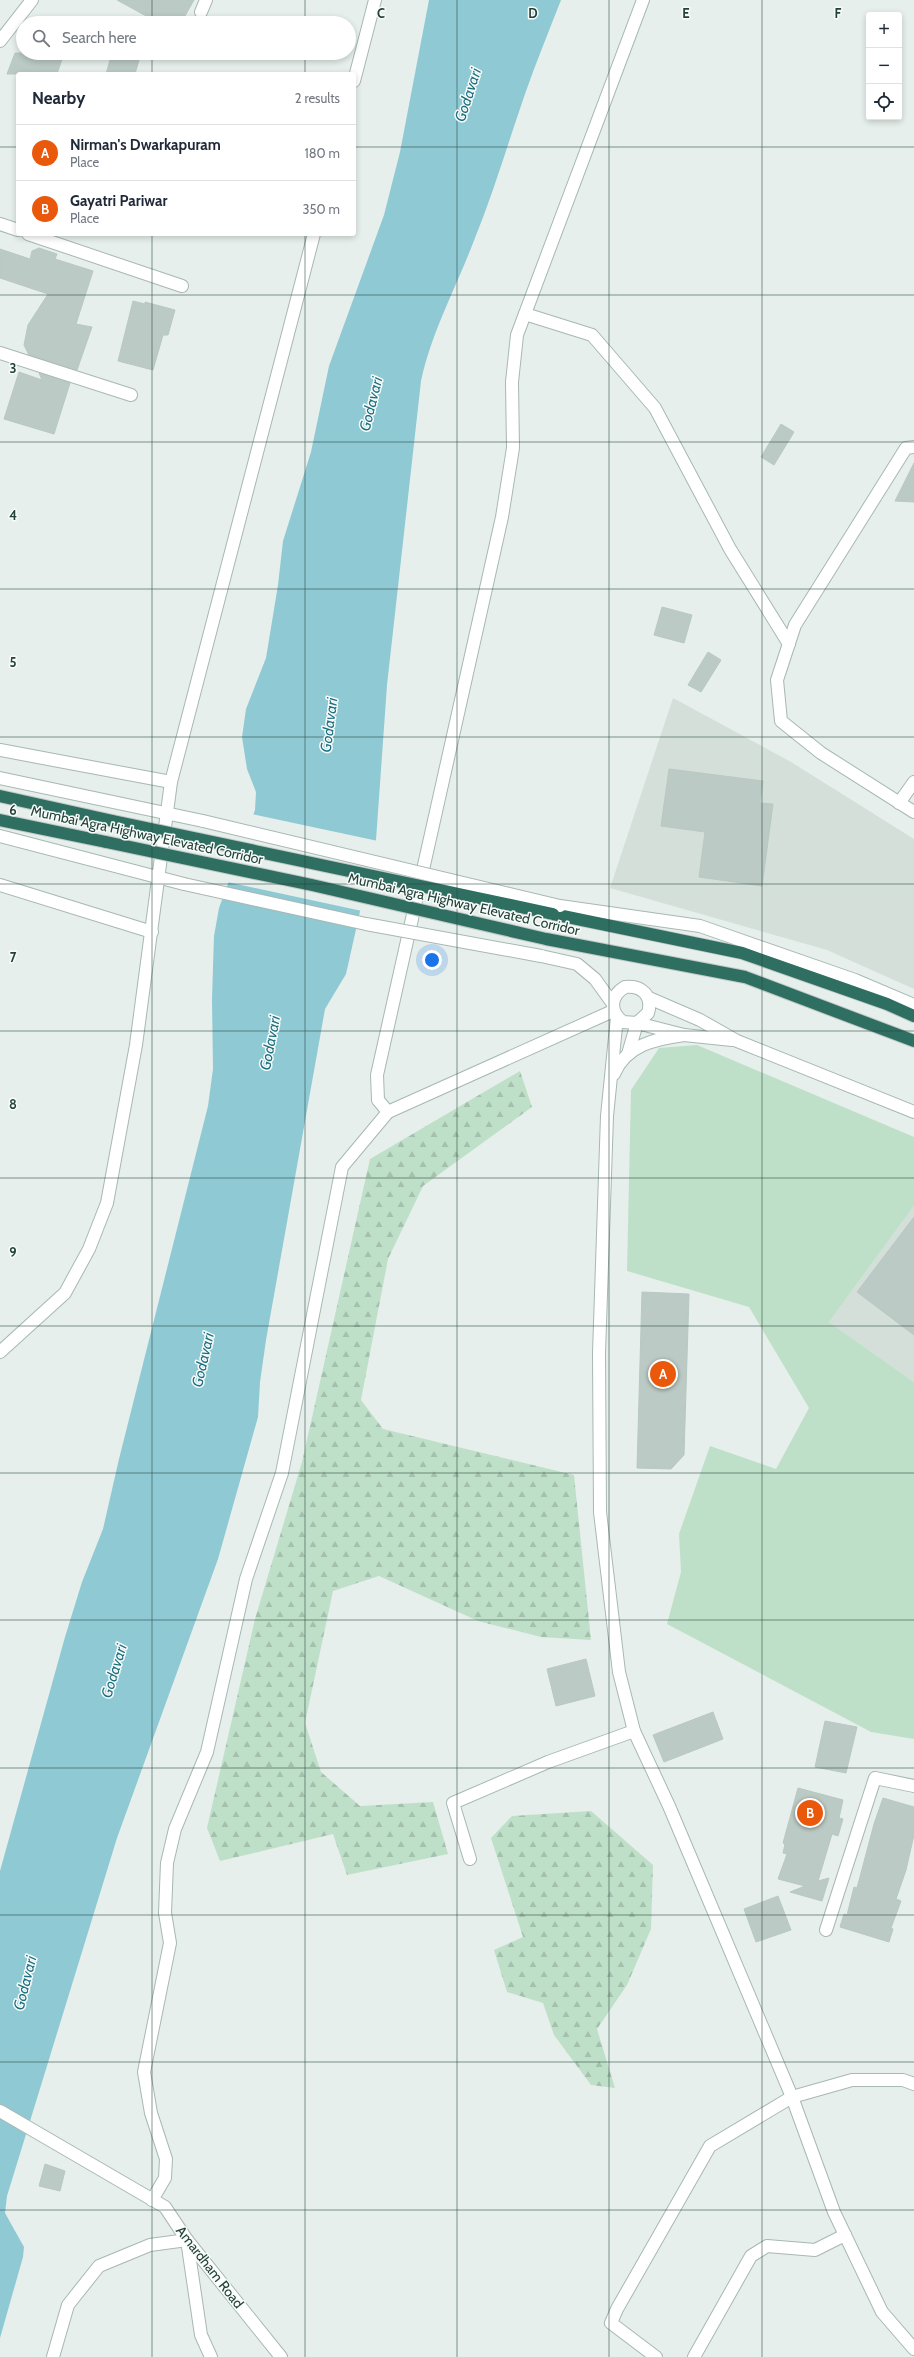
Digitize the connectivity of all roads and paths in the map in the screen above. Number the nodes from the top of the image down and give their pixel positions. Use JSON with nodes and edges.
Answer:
{"nodes":[{"id":1,"x":206,"y":0,"type":"edge"},
{"id":2,"x":375,"y":0,"type":"edge"},
{"id":3,"x":643,"y":0,"type":"edge"},
{"id":4,"x":30,"y":1,"type":"edge"},
{"id":5,"x":201,"y":12,"type":"dead end"},
{"id":6,"x":18,"y":16,"type":"edge"},
{"id":7,"x":16,"y":19,"type":"edge"},
{"id":8,"x":0,"y":40,"type":"edge"},
{"id":9,"x":356,"y":73,"type":"edge"},
{"id":10,"x":0,"y":224,"type":"edge"},
{"id":11,"x":16,"y":229,"type":"edge"},
{"id":12,"x":34,"y":236,"type":"edge"},
{"id":13,"x":313,"y":236,"type":"edge"},
{"id":14,"x":182,"y":286,"type":"dead end"},
{"id":15,"x":525,"y":314,"type":"junction"},
{"id":16,"x":0,"y":353,"type":"edge"},
{"id":17,"x":131,"y":395,"type":"dead end"},
{"id":18,"x":914,"y":447,"type":"edge"},
{"id":19,"x":788,"y":644,"type":"junction"},
{"id":20,"x":0,"y":750,"type":"edge"},
{"id":21,"x":0,"y":778,"type":"edge"},
{"id":22,"x":171,"y":782,"type":"junction"},
{"id":23,"x":914,"y":782,"type":"edge"},
{"id":24,"x":0,"y":796,"type":"edge"},
{"id":25,"x":899,"y":803,"type":"junction"},
{"id":26,"x":914,"y":812,"type":"edge"},
{"id":27,"x":168,"y":815,"type":"junction"},
{"id":28,"x":0,"y":820,"type":"edge"},
{"id":29,"x":0,"y":836,"type":"edge"},
{"id":30,"x":159,"y":878,"type":"junction"},
{"id":31,"x":0,"y":885,"type":"edge"},
{"id":32,"x":152,"y":932,"type":"junction"},
{"id":33,"x":649,"y":998,"type":"junction"},
{"id":34,"x":914,"y":1005,"type":"edge"},
{"id":35,"x":614,"y":1011,"type":"junction"},
{"id":36,"x":914,"y":1016,"type":"edge"},
{"id":37,"x":637,"y":1023,"type":"junction"},
{"id":38,"x":684,"y":1035,"type":"junction"},
{"id":39,"x":737,"y":1041,"type":"junction"},
{"id":40,"x":914,"y":1041,"type":"edge"},
{"id":41,"x":628,"y":1054,"type":"junction"},
{"id":42,"x":610,"y":1082,"type":"junction"},
{"id":43,"x":388,"y":1112,"type":"junction"},
{"id":44,"x":914,"y":1112,"type":"edge"},
{"id":45,"x":0,"y":1352,"type":"edge"},
{"id":46,"x":634,"y":1730,"type":"junction"},
{"id":47,"x":914,"y":1786,"type":"edge"},
{"id":48,"x":470,"y":1859,"type":"dead end"},
{"id":49,"x":826,"y":1930,"type":"dead end"},
{"id":50,"x":914,"y":2084,"type":"edge"},
{"id":51,"x":792,"y":2097,"type":"junction"},
{"id":52,"x":0,"y":2111,"type":"edge"},
{"id":53,"x":152,"y":2200,"type":"junction"},
{"id":54,"x":845,"y":2235,"type":"junction"},
{"id":55,"x":187,"y":2240,"type":"junction"},
{"id":56,"x":914,"y":2349,"type":"edge"},
{"id":57,"x":53,"y":2357,"type":"edge"},
{"id":58,"x":211,"y":2357,"type":"edge"},
{"id":59,"x":281,"y":2357,"type":"edge"},
{"id":60,"x":656,"y":2357,"type":"edge"},
{"id":61,"x":694,"y":2357,"type":"edge"}],
"edges":[{"from":1,"to":5,"type":"street"},
{"from":2,"to":9,"type":"street"},
{"from":3,"to":15,"type":"street"},
{"from":4,"to":6,"type":"street"},
{"from":7,"to":8,"type":"street"},
{"from":10,"to":11,"type":"street"},
{"from":12,"to":14,"type":"street"},
{"from":13,"to":22,"type":"street"},
{"from":15,"to":19,"type":"street"},
{"from":15,"to":43,"type":"street"},
{"from":16,"to":17,"type":"street"},
{"from":18,"to":19,"type":"street"},
{"from":19,"to":25,"type":"street"},
{"from":20,"to":22,"type":"street"},
{"from":21,"to":27,"type":"street"},
{"from":22,"to":27,"type":"street"},
{"from":23,"to":25,"type":"street"},
{"from":24,"to":36,"type":"highway","name":"Mumbai Agra Highway Elevated Corridor","bridge":true},
{"from":25,"to":26,"type":"street"},
{"from":27,"to":30,"type":"street"},
{"from":27,"to":34,"type":"street","bridge":true},
{"from":28,"to":40,"type":"highway","name":"Mumbai Agra Highway Elevated Corridor","bridge":true},
{"from":29,"to":30,"type":"street"},
{"from":30,"to":32,"type":"street"},
{"from":30,"to":35,"type":"street","bridge":true},
{"from":31,"to":32,"type":"street"},
{"from":32,"to":45,"type":"street"},
{"from":33,"to":35,"type":"street"},
{"from":33,"to":37,"type":"street"},
{"from":33,"to":39,"type":"street"},
{"from":35,"to":37,"type":"street"},
{"from":35,"to":42,"type":"street"},
{"from":35,"to":43,"type":"street"},
{"from":37,"to":38,"type":"street"},
{"from":37,"to":41,"type":"street"},
{"from":38,"to":39,"type":"street"},
{"from":38,"to":41,"type":"street"},
{"from":39,"to":44,"type":"street"},
{"from":41,"to":42,"type":"street"},
{"from":42,"to":46,"type":"street"},
{"from":43,"to":53,"type":"street"},
{"from":46,"to":48,"type":"street"},
{"from":46,"to":51,"type":"street"},
{"from":47,"to":49,"type":"street"},
{"from":50,"to":51,"type":"street"},
{"from":51,"to":54,"type":"street"},
{"from":51,"to":60,"type":"street"},
{"from":52,"to":53,"type":"street","name":"Amardham Road"},
{"from":53,"to":55,"type":"street","name":"Amardham Road"},
{"from":54,"to":56,"type":"street"},
{"from":54,"to":61,"type":"street"},
{"from":55,"to":57,"type":"street"},
{"from":55,"to":58,"type":"street"},
{"from":55,"to":59,"type":"street","name":"Amardham Road"}]}
